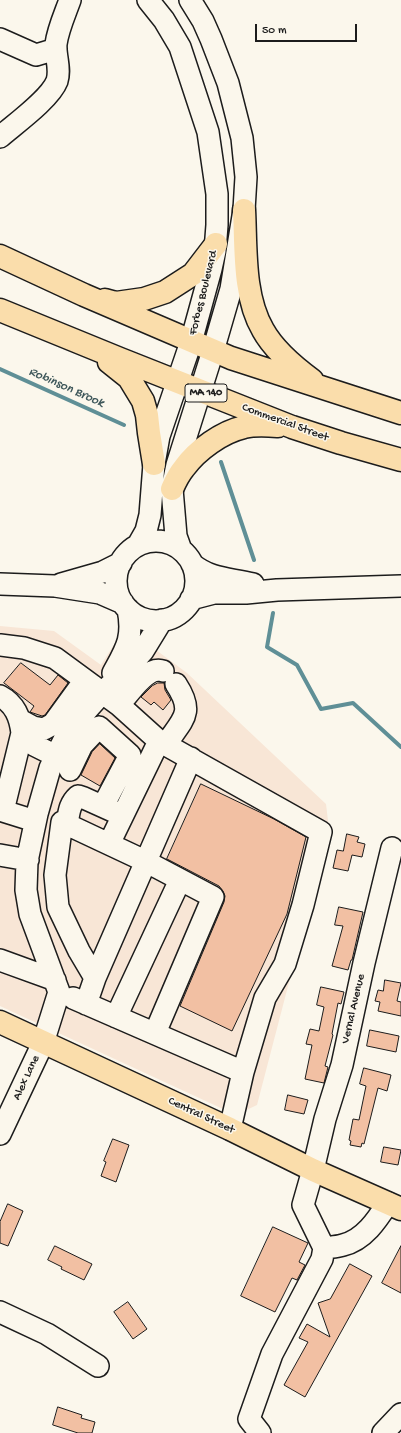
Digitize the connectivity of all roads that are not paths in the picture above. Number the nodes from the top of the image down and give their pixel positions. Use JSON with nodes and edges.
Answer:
{"nodes":[{"id":1,"x":70,"y":0,"type":"edge"},
{"id":2,"x":148,"y":0,"type":"edge"},
{"id":3,"x":190,"y":0,"type":"edge"},
{"id":4,"x":0,"y":39,"type":"edge"},
{"id":5,"x":56,"y":49,"type":"junction"},
{"id":6,"x":0,"y":137,"type":"edge"},
{"id":7,"x":244,"y":210,"type":"junction"},
{"id":8,"x":216,"y":244,"type":"junction"},
{"id":9,"x":0,"y":256,"type":"edge"},
{"id":10,"x":84,"y":295,"type":"junction"},
{"id":11,"x":7,"y":313,"type":"edge"},
{"id":12,"x":191,"y":342,"type":"junction"},
{"id":13,"x":94,"y":349,"type":"junction"},
{"id":14,"x":213,"y":351,"type":"junction"},
{"id":15,"x":178,"y":383,"type":"junction"},
{"id":16,"x":320,"y":387,"type":"junction"},
{"id":17,"x":200,"y":391,"type":"junction"},
{"id":18,"x":401,"y":413,"type":"edge"},
{"id":19,"x":292,"y":427,"type":"junction"},
{"id":20,"x":401,"y":460,"type":"edge"},
{"id":21,"x":154,"y":464,"type":"junction"},
{"id":22,"x":172,"y":489,"type":"junction"},
{"id":23,"x":138,"y":545,"type":"junction"},
{"id":24,"x":186,"y":557,"type":"junction"},
{"id":25,"x":120,"y":563,"type":"junction"},
{"id":26,"x":0,"y":584,"type":"edge"},
{"id":27,"x":55,"y":586,"type":"junction"},
{"id":28,"x":401,"y":586,"type":"edge"},
{"id":29,"x":277,"y":590,"type":"junction"},
{"id":30,"x":191,"y":599,"type":"junction"},
{"id":31,"x":126,"y":606,"type":"junction"},
{"id":32,"x":162,"y":620,"type":"junction"},
{"id":33,"x":0,"y":645,"type":"edge"},
{"id":34,"x":143,"y":651,"type":"junction"},
{"id":35,"x":166,"y":675,"type":"junction"},
{"id":36,"x":85,"y":680,"type":"junction"},
{"id":37,"x":102,"y":693,"type":"junction"},
{"id":38,"x":0,"y":696,"type":"edge"},
{"id":39,"x":119,"y":705,"type":"junction"},
{"id":40,"x":21,"y":726,"type":"junction"},
{"id":41,"x":162,"y":742,"type":"junction"},
{"id":42,"x":191,"y":758,"type":"junction"},
{"id":43,"x":63,"y":763,"type":"junction"},
{"id":44,"x":102,"y":806,"type":"junction"},
{"id":45,"x":1,"y":813,"type":"edge"},
{"id":46,"x":123,"y":816,"type":"junction"},
{"id":47,"x":36,"y":817,"type":"junction"},
{"id":48,"x":64,"y":823,"type":"junction"},
{"id":49,"x":109,"y":844,"type":"junction"},
{"id":50,"x":392,"y":848,"type":"dead end"},
{"id":51,"x":0,"y":855,"type":"edge"},
{"id":52,"x":28,"y":860,"type":"junction"},
{"id":53,"x":145,"y":861,"type":"junction"},
{"id":54,"x":180,"y":880,"type":"junction"},
{"id":55,"x":0,"y":960,"type":"edge"},
{"id":56,"x":95,"y":978,"type":"junction"},
{"id":57,"x":57,"y":986,"type":"junction"},
{"id":58,"x":86,"y":1004,"type":"junction"},
{"id":59,"x":116,"y":1017,"type":"junction"},
{"id":60,"x":0,"y":1022,"type":"edge"},
{"id":61,"x":155,"y":1034,"type":"junction"},
{"id":62,"x":43,"y":1043,"type":"junction"},
{"id":63,"x":243,"y":1072,"type":"junction"},
{"id":64,"x":230,"y":1129,"type":"junction"},
{"id":65,"x":0,"y":1134,"type":"edge"},
{"id":66,"x":313,"y":1170,"type":"junction"},
{"id":67,"x":394,"y":1206,"type":"edge"},
{"id":68,"x":324,"y":1248,"type":"junction"},
{"id":69,"x":0,"y":1312,"type":"edge"},
{"id":70,"x":98,"y":1366,"type":"dead end"},
{"id":71,"x":401,"y":1414,"type":"edge"},
{"id":72,"x":260,"y":1433,"type":"edge"},
{"id":73,"x":382,"y":1433,"type":"edge"}],
"edges":[{"from":1,"to":5,"type":"street"},
{"from":2,"to":8,"type":"street","name":"Forbes Boulevard"},
{"from":3,"to":7,"type":"street","name":"Forbes Boulevard"},
{"from":4,"to":5,"type":"street"},
{"from":5,"to":6,"type":"street"},
{"from":7,"to":14,"type":"street","name":"Forbes Boulevard"},
{"from":7,"to":16,"type":"main road"},
{"from":8,"to":10,"type":"main road"},
{"from":8,"to":12,"type":"street","name":"Forbes Boulevard"},
{"from":9,"to":10,"type":"main road"},
{"from":10,"to":12,"type":"main road"},
{"from":11,"to":13,"type":"main road","name":"Commercial Street","number":"MA 140"},
{"from":12,"to":14,"type":"main road"},
{"from":12,"to":15,"type":"street","name":"Forbes Boulevard"},
{"from":13,"to":15,"type":"main road","name":"Commercial Street","number":"MA 140"},
{"from":13,"to":21,"type":"main road"},
{"from":14,"to":16,"type":"main road"},
{"from":14,"to":17,"type":"street","name":"Forbes Boulevard"},
{"from":15,"to":17,"type":"main road","name":"Commercial Street","number":"MA 140"},
{"from":15,"to":21,"type":"street","name":"Forbes Boulevard"},
{"from":16,"to":18,"type":"main road"},
{"from":17,"to":19,"type":"main road","name":"Commercial Street","number":"MA 140"},
{"from":17,"to":22,"type":"street","name":"Forbes Boulevard"},
{"from":19,"to":20,"type":"main road","name":"Commercial Street","number":"MA 140"},
{"from":19,"to":22,"type":"main road"},
{"from":21,"to":23,"type":"street","name":"Forbes Boulevard"},
{"from":22,"to":24,"type":"street","name":"Forbes Boulevard"},
{"from":23,"to":24,"type":"street"},
{"from":23,"to":25,"type":"street"},
{"from":24,"to":29,"type":"street"},
{"from":24,"to":30,"type":"street"},
{"from":25,"to":27,"type":"street"},
{"from":25,"to":31,"type":"street"},
{"from":26,"to":27,"type":"street"},
{"from":27,"to":31,"type":"street"},
{"from":28,"to":29,"type":"street"},
{"from":29,"to":30,"type":"street"},
{"from":30,"to":32,"type":"street"},
{"from":31,"to":32,"type":"street"},
{"from":31,"to":37,"type":"street"},
{"from":32,"to":34,"type":"street"},
{"from":33,"to":36,"type":"street"},
{"from":34,"to":35,"type":"street"},
{"from":34,"to":37,"type":"street"},
{"from":35,"to":39,"type":"street"},
{"from":35,"to":41,"type":"street"},
{"from":36,"to":37,"type":"street"},
{"from":36,"to":40,"type":"street"},
{"from":37,"to":39,"type":"street"},
{"from":37,"to":43,"type":"street"},
{"from":38,"to":40,"type":"street"},
{"from":39,"to":41,"type":"street"},
{"from":40,"to":43,"type":"street"},
{"from":40,"to":45,"type":"street"},
{"from":41,"to":42,"type":"street"},
{"from":41,"to":46,"type":"street"},
{"from":42,"to":53,"type":"street"},
{"from":42,"to":63,"type":"street"},
{"from":43,"to":44,"type":"street"},
{"from":43,"to":47,"type":"street"},
{"from":44,"to":46,"type":"street"},
{"from":44,"to":48,"type":"street"},
{"from":45,"to":47,"type":"street"},
{"from":46,"to":49,"type":"street"},
{"from":47,"to":48,"type":"street"},
{"from":47,"to":52,"type":"street"},
{"from":48,"to":49,"type":"street"},
{"from":48,"to":56,"type":"street"},
{"from":49,"to":53,"type":"street"},
{"from":50,"to":66,"type":"street","name":"Vernal Avenue"},
{"from":51,"to":52,"type":"street"},
{"from":52,"to":57,"type":"street"},
{"from":53,"to":54,"type":"street"},
{"from":53,"to":56,"type":"street"},
{"from":54,"to":59,"type":"street"},
{"from":54,"to":61,"type":"street"},
{"from":55,"to":57,"type":"street"},
{"from":56,"to":58,"type":"street"},
{"from":57,"to":58,"type":"street"},
{"from":57,"to":62,"type":"street","name":"Alex Lane"},
{"from":58,"to":59,"type":"street"},
{"from":59,"to":61,"type":"street"},
{"from":60,"to":62,"type":"main road","name":"Central Street"},
{"from":61,"to":63,"type":"street"},
{"from":62,"to":64,"type":"main road","name":"Central Street"},
{"from":62,"to":65,"type":"street","name":"Alex Lane"},
{"from":63,"to":64,"type":"street"},
{"from":64,"to":66,"type":"main road","name":"Central Street"},
{"from":66,"to":67,"type":"main road","name":"Central Street"},
{"from":66,"to":68,"type":"street","name":"Vernal Avenue"},
{"from":67,"to":68,"type":"street"},
{"from":68,"to":72,"type":"street"},
{"from":69,"to":70,"type":"street"},
{"from":71,"to":73,"type":"street"}]}
